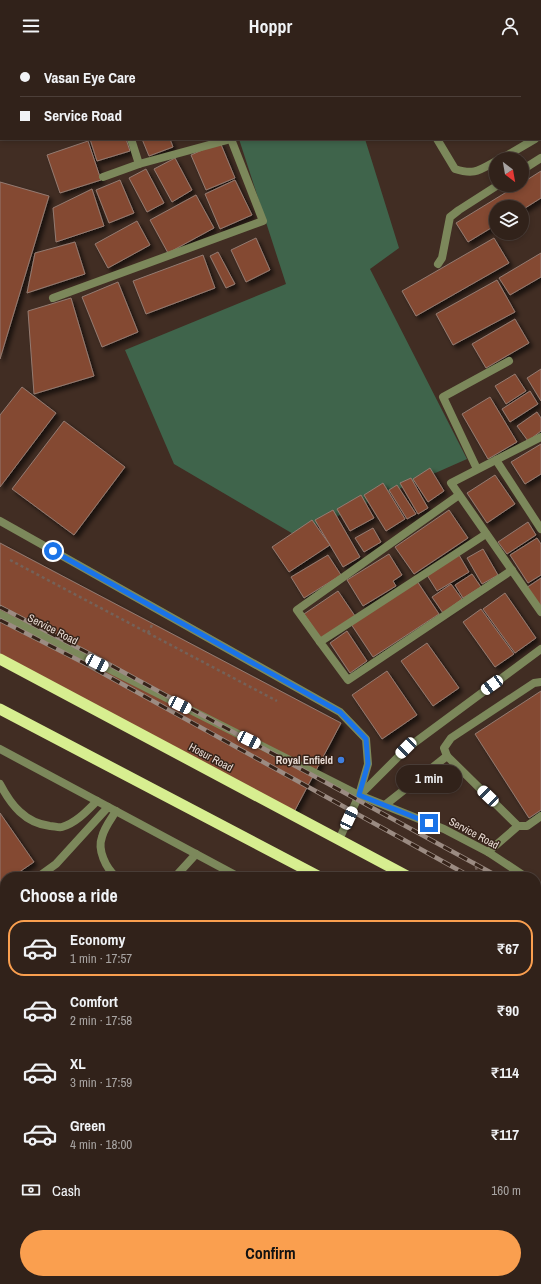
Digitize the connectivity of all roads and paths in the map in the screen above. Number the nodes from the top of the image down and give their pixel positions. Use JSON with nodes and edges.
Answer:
{"nodes":[{"id":1,"x":131,"y":140,"type":"edge"},
{"id":2,"x":227,"y":140,"type":"edge"},
{"id":3,"x":231,"y":140,"type":"edge"},
{"id":4,"x":438,"y":140,"type":"edge"},
{"id":5,"x":533,"y":140,"type":"edge"},
{"id":6,"x":513,"y":152,"type":"edge"},
{"id":7,"x":541,"y":158,"type":"edge"},
{"id":8,"x":139,"y":164,"type":"junction"},
{"id":9,"x":489,"y":166,"type":"edge"},
{"id":10,"x":529,"y":166,"type":"edge"},
{"id":11,"x":103,"y":177,"type":"dead end"},
{"id":12,"x":489,"y":191,"type":"edge"},
{"id":13,"x":438,"y":264,"type":"dead end"},
{"id":14,"x":53,"y":298,"type":"dead end"},
{"id":15,"x":509,"y":361,"type":"dead end"},
{"id":16,"x":541,"y":437,"type":"edge"},
{"id":17,"x":496,"y":460,"type":"junction"},
{"id":18,"x":477,"y":469,"type":"junction"},
{"id":19,"x":459,"y":495,"type":"junction"},
{"id":20,"x":0,"y":521,"type":"edge"},
{"id":21,"x":541,"y":529,"type":"edge"},
{"id":22,"x":486,"y":534,"type":"junction"},
{"id":23,"x":10,"y":560,"type":"dead end"},
{"id":24,"x":512,"y":570,"type":"junction"},
{"id":25,"x":159,"y":610,"type":"junction"},
{"id":26,"x":541,"y":612,"type":"edge"},
{"id":27,"x":0,"y":614,"type":"edge"},
{"id":28,"x":148,"y":633,"type":"junction"},
{"id":29,"x":320,"y":642,"type":"junction"},
{"id":30,"x":541,"y":648,"type":"edge"},
{"id":31,"x":0,"y":659,"type":"edge"},
{"id":32,"x":541,"y":682,"type":"edge"},
{"id":33,"x":277,"y":701,"type":"dead end"},
{"id":34,"x":0,"y":708,"type":"edge"},
{"id":35,"x":0,"y":749,"type":"edge"},
{"id":36,"x":447,"y":756,"type":"junction"},
{"id":37,"x":0,"y":784,"type":"edge"},
{"id":38,"x":359,"y":795,"type":"junction"},
{"id":39,"x":97,"y":801,"type":"junction"},
{"id":40,"x":385,"y":805,"type":"junction"},
{"id":41,"x":108,"y":807,"type":"junction"},
{"id":42,"x":116,"y":812,"type":"junction"},
{"id":43,"x":541,"y":816,"type":"edge"},
{"id":44,"x":518,"y":826,"type":"junction"},
{"id":45,"x":339,"y":840,"type":"junction"},
{"id":46,"x":488,"y":852,"type":"junction"},
{"id":47,"x":196,"y":854,"type":"junction"},
{"id":48,"x":45,"y":872,"type":"edge"},
{"id":49,"x":113,"y":872,"type":"edge"},
{"id":50,"x":180,"y":872,"type":"edge"},
{"id":51,"x":230,"y":872,"type":"edge"},
{"id":52,"x":311,"y":872,"type":"edge"},
{"id":53,"x":400,"y":872,"type":"edge"},
{"id":54,"x":518,"y":872,"type":"edge"}],
"edges":[{"from":1,"to":8,"type":"street"},
{"from":2,"to":8,"type":"street"},
{"from":3,"to":14,"type":"street"},
{"from":4,"to":9,"type":"street"},
{"from":5,"to":6,"type":"street"},
{"from":7,"to":10,"type":"street"},
{"from":8,"to":11,"type":"street"},
{"from":12,"to":13,"type":"street"},
{"from":15,"to":18,"type":"street"},
{"from":16,"to":17,"type":"street"},
{"from":17,"to":18,"type":"street"},
{"from":17,"to":21,"type":"street"},
{"from":18,"to":19,"type":"street"},
{"from":19,"to":22,"type":"street"},
{"from":19,"to":29,"type":"street"},
{"from":20,"to":25,"type":"street"},
{"from":22,"to":24,"type":"street"},
{"from":22,"to":29,"type":"street"},
{"from":23,"to":28,"type":"path"},
{"from":24,"to":26,"type":"street"},
{"from":24,"to":29,"type":"street"},
{"from":25,"to":28,"type":"path"},
{"from":25,"to":38,"type":"street"},
{"from":27,"to":38,"type":"street","name":"Service Road"},
{"from":28,"to":33,"type":"path"},
{"from":30,"to":38,"type":"street"},
{"from":31,"to":45,"type":"highway","name":"Hosur Road"},
{"from":32,"to":36,"type":"street"},
{"from":34,"to":52,"type":"highway"},
{"from":35,"to":39,"type":"street"},
{"from":36,"to":40,"type":"street"},
{"from":36,"to":44,"type":"street"},
{"from":37,"to":39,"type":"street"},
{"from":38,"to":40,"type":"street","name":"Service Road"},
{"from":38,"to":45,"type":"street"},
{"from":39,"to":41,"type":"street"},
{"from":40,"to":46,"type":"street","name":"Service Road"},
{"from":41,"to":42,"type":"street"},
{"from":41,"to":48,"type":"street"},
{"from":42,"to":47,"type":"street"},
{"from":42,"to":49,"type":"street"},
{"from":43,"to":44,"type":"street"},
{"from":44,"to":46,"type":"street"},
{"from":45,"to":53,"type":"highway","name":"Hosur Road"},
{"from":46,"to":54,"type":"street","name":"Service Road"},
{"from":47,"to":50,"type":"street"},
{"from":47,"to":51,"type":"street"}]}
